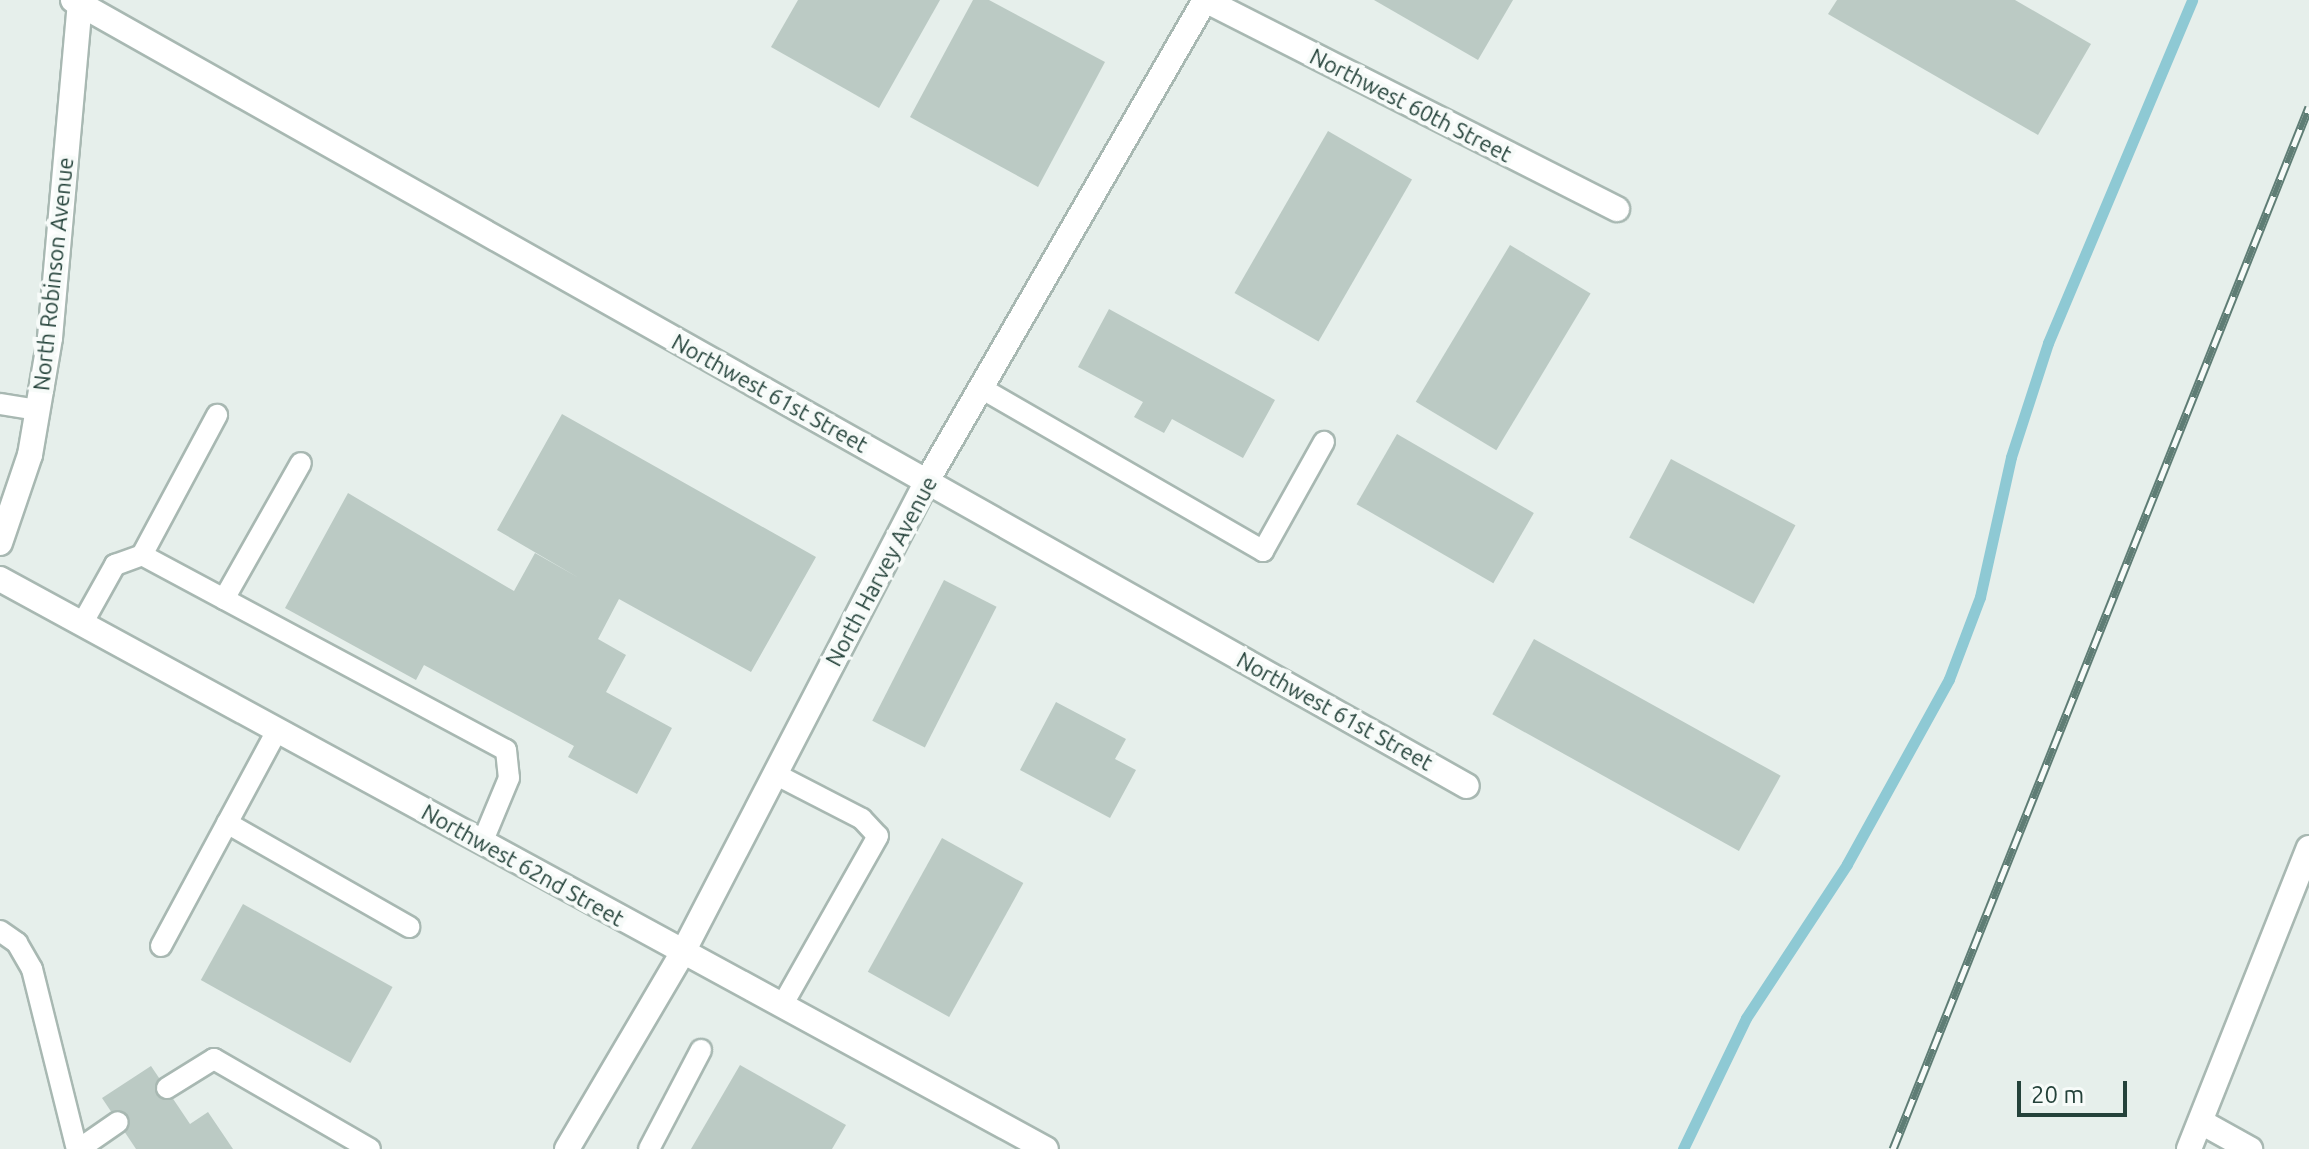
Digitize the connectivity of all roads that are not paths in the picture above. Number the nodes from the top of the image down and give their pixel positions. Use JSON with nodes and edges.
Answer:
{"nodes":[{"id":1,"x":1205,"y":0,"type":"edge"},
{"id":2,"x":77,"y":1,"type":"edge"},
{"id":3,"x":1617,"y":209,"type":"dead end"},
{"id":4,"x":981,"y":388,"type":"junction"},
{"id":5,"x":0,"y":404,"type":"edge"},
{"id":6,"x":38,"y":410,"type":"junction"},
{"id":7,"x":217,"y":415,"type":"dead end"},
{"id":8,"x":1324,"y":442,"type":"dead end"},
{"id":9,"x":301,"y":463,"type":"dead end"},
{"id":10,"x":927,"y":481,"type":"junction"},
{"id":11,"x":0,"y":543,"type":"edge"},
{"id":12,"x":142,"y":555,"type":"junction"},
{"id":13,"x":0,"y":579,"type":"edge"},
{"id":14,"x":224,"y":599,"type":"junction"},
{"id":15,"x":82,"y":624,"type":"junction"},
{"id":16,"x":277,"y":731,"type":"junction"},
{"id":17,"x":775,"y":774,"type":"junction"},
{"id":18,"x":1467,"y":786,"type":"dead end"},
{"id":19,"x":227,"y":823,"type":"junction"},
{"id":20,"x":482,"y":843,"type":"junction"},
{"id":21,"x":2309,"y":848,"type":"edge"},
{"id":22,"x":409,"y":927,"type":"dead end"},
{"id":23,"x":0,"y":931,"type":"edge"},
{"id":24,"x":161,"y":946,"type":"dead end"},
{"id":25,"x":683,"y":952,"type":"junction"},
{"id":26,"x":782,"y":1006,"type":"junction"},
{"id":27,"x":701,"y":1050,"type":"dead end"},
{"id":28,"x":167,"y":1088,"type":"dead end"},
{"id":29,"x":118,"y":1122,"type":"dead end"},
{"id":30,"x":2203,"y":1123,"type":"junction"},
{"id":31,"x":572,"y":1147,"type":"edge"},
{"id":32,"x":78,"y":1149,"type":"edge"},
{"id":33,"x":370,"y":1149,"type":"edge"},
{"id":34,"x":649,"y":1149,"type":"edge"},
{"id":35,"x":1046,"y":1149,"type":"edge"},
{"id":36,"x":2189,"y":1149,"type":"edge"},
{"id":37,"x":2250,"y":1149,"type":"edge"}],
"edges":[{"from":1,"to":3,"type":"street","name":"Northwest 60th Street"},
{"from":1,"to":4,"type":"street","name":"North Harvey Avenue"},
{"from":2,"to":6,"type":"street","name":"North Robinson Avenue"},
{"from":2,"to":10,"type":"street","name":"Northwest 61st Street"},
{"from":4,"to":8,"type":"lane"},
{"from":4,"to":10,"type":"street","name":"North Harvey Avenue"},
{"from":5,"to":6,"type":"lane"},
{"from":6,"to":11,"type":"street","name":"North Robinson Avenue"},
{"from":7,"to":12,"type":"lane"},
{"from":9,"to":14,"type":"lane"},
{"from":10,"to":17,"type":"street","name":"North Harvey Avenue"},
{"from":10,"to":18,"type":"street","name":"Northwest 61st Street"},
{"from":12,"to":14,"type":"lane"},
{"from":12,"to":15,"type":"lane"},
{"from":13,"to":15,"type":"street","name":"Northwest 62nd Street"},
{"from":14,"to":20,"type":"lane"},
{"from":15,"to":16,"type":"street","name":"Northwest 62nd Street"},
{"from":16,"to":19,"type":"lane"},
{"from":16,"to":20,"type":"street","name":"Northwest 62nd Street"},
{"from":17,"to":25,"type":"street","name":"North Harvey Avenue"},
{"from":17,"to":26,"type":"lane"},
{"from":19,"to":22,"type":"lane"},
{"from":19,"to":24,"type":"lane"},
{"from":20,"to":25,"type":"street","name":"Northwest 62nd Street"},
{"from":21,"to":30,"type":"street"},
{"from":23,"to":32,"type":"lane"},
{"from":25,"to":26,"type":"street","name":"Northwest 62nd Street"},
{"from":25,"to":31,"type":"street","name":"North Harvey Avenue"},
{"from":26,"to":35,"type":"street","name":"Northwest 62nd Street"},
{"from":27,"to":34,"type":"lane"},
{"from":28,"to":33,"type":"lane"},
{"from":29,"to":32,"type":"lane"},
{"from":30,"to":36,"type":"street"},
{"from":30,"to":37,"type":"street"}]}
